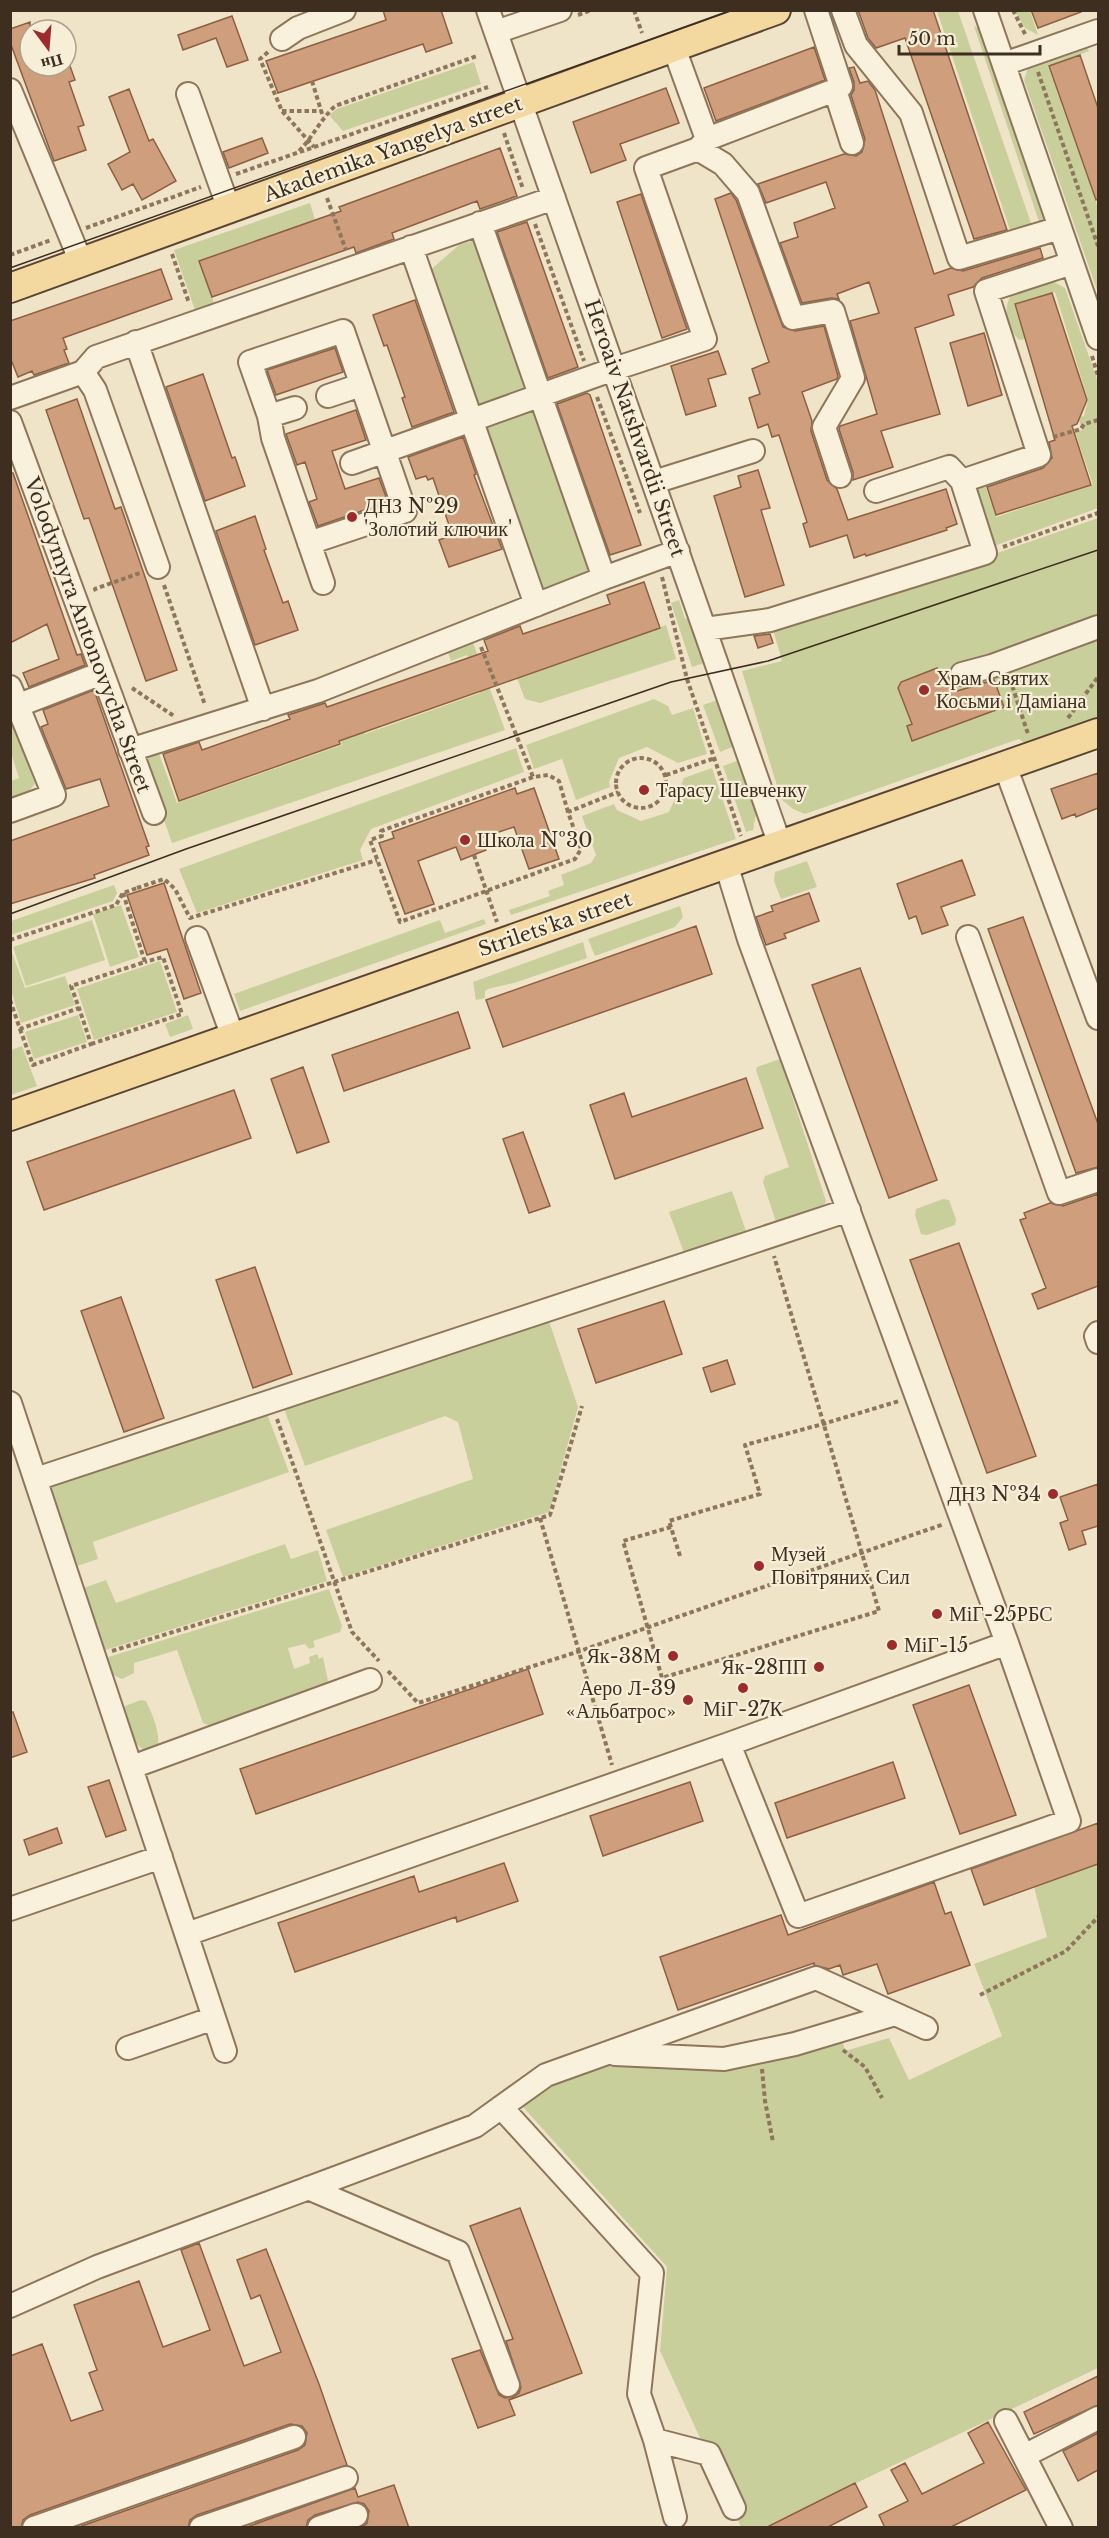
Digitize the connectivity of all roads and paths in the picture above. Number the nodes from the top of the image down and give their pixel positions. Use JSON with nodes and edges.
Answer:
{"nodes":[{"id":1,"x":344,"y":10,"type":"edge"},
{"id":2,"x":560,"y":10,"type":"edge"},
{"id":3,"x":634,"y":10,"type":"edge"},
{"id":4,"x":776,"y":10,"type":"edge"},
{"id":5,"x":816,"y":10,"type":"edge"},
{"id":6,"x":843,"y":10,"type":"edge"},
{"id":7,"x":985,"y":10,"type":"edge"},
{"id":8,"x":1013,"y":10,"type":"edge"},
{"id":9,"x":492,"y":21,"type":"edge"},
{"id":10,"x":1098,"y":31,"type":"edge"},
{"id":11,"x":642,"y":33,"type":"dead end"},
{"id":12,"x":282,"y":39,"type":"joint"},
{"id":13,"x":674,"y":48,"type":"junction"},
{"id":14,"x":1032,"y":54,"type":"junction"},
{"id":15,"x":477,"y":56,"type":"dead end"},
{"id":16,"x":1004,"y":64,"type":"junction"},
{"id":17,"x":312,"y":81,"type":"dead end"},
{"id":18,"x":488,"y":87,"type":"dead end"},
{"id":19,"x":10,"y":90,"type":"edge"},
{"id":20,"x":835,"y":90,"type":"junction"},
{"id":21,"x":188,"y":94,"type":"dead end"},
{"id":22,"x":521,"y":103,"type":"junction"},
{"id":23,"x":282,"y":111,"type":"junction"},
{"id":24,"x":321,"y":111,"type":"junction"},
{"id":25,"x":323,"y":117,"type":"junction"},
{"id":26,"x":503,"y":129,"type":"dead end"},
{"id":27,"x":309,"y":142,"type":"junction"},
{"id":28,"x":852,"y":143,"type":"dead end"},
{"id":29,"x":702,"y":144,"type":"junction"},
{"id":30,"x":314,"y":147,"type":"junction"},
{"id":31,"x":297,"y":153,"type":"junction"},
{"id":32,"x":219,"y":180,"type":"junction"},
{"id":33,"x":325,"y":191,"type":"dead end"},
{"id":34,"x":554,"y":198,"type":"junction"},
{"id":35,"x":529,"y":206,"type":"junction"},
{"id":36,"x":229,"y":209,"type":"junction"},
{"id":37,"x":480,"y":223,"type":"junction"},
{"id":38,"x":1060,"y":228,"type":"junction"},
{"id":39,"x":70,"y":234,"type":"junction"},
{"id":40,"x":1098,"y":246,"type":"edge"},
{"id":41,"x":169,"y":247,"type":"dead end"},
{"id":42,"x":411,"y":247,"type":"junction"},
{"id":43,"x":10,"y":255,"type":"edge"},
{"id":44,"x":81,"y":262,"type":"junction"},
{"id":45,"x":1072,"y":263,"type":"junction"},
{"id":46,"x":352,"y":268,"type":"junction"},
{"id":47,"x":10,"y":288,"type":"edge"},
{"id":48,"x":196,"y":321,"type":"junction"},
{"id":49,"x":1098,"y":338,"type":"edge"},
{"id":50,"x":136,"y":342,"type":"junction"},
{"id":51,"x":614,"y":369,"type":"junction"},
{"id":52,"x":82,"y":372,"type":"junction"},
{"id":53,"x":590,"y":378,"type":"junction"},
{"id":54,"x":361,"y":385,"type":"junction"},
{"id":55,"x":328,"y":396,"type":"dead end"},
{"id":56,"x":541,"y":396,"type":"junction"},
{"id":57,"x":10,"y":398,"type":"edge"},
{"id":58,"x":295,"y":408,"type":"dead end"},
{"id":59,"x":268,"y":416,"type":"junction"},
{"id":60,"x":472,"y":420,"type":"junction"},
{"id":61,"x":1098,"y":420,"type":"edge"},
{"id":62,"x":10,"y":422,"type":"edge"},
{"id":63,"x":1035,"y":443,"type":"junction"},
{"id":64,"x":385,"y":451,"type":"junction"},
{"id":65,"x":753,"y":451,"type":"dead end"},
{"id":66,"x":352,"y":463,"type":"dead end"},
{"id":67,"x":840,"y":476,"type":"dead end"},
{"id":68,"x":962,"y":481,"type":"junction"},
{"id":69,"x":654,"y":482,"type":"junction"},
{"id":70,"x":876,"y":491,"type":"dead end"},
{"id":71,"x":1098,"y":513,"type":"edge"},
{"id":72,"x":644,"y":524,"type":"dead end"},
{"id":73,"x":309,"y":543,"type":"junction"},
{"id":74,"x":985,"y":553,"type":"junction"},
{"id":75,"x":667,"y":555,"type":"junction"},
{"id":76,"x":158,"y":567,"type":"junction"},
{"id":77,"x":604,"y":578,"type":"junction"},
{"id":78,"x":323,"y":583,"type":"dead end"},
{"id":79,"x":95,"y":589,"type":"dead end"},
{"id":80,"x":536,"y":604,"type":"junction"},
{"id":81,"x":1098,"y":627,"type":"edge"},
{"id":82,"x":474,"y":629,"type":"junction"},
{"id":83,"x":705,"y":629,"type":"junction"},
{"id":84,"x":1005,"y":661,"type":"junction"},
{"id":85,"x":102,"y":673,"type":"junction"},
{"id":86,"x":962,"y":674,"type":"dead end"},
{"id":87,"x":1098,"y":677,"type":"edge"},
{"id":88,"x":132,"y":688,"type":"dead end"},
{"id":89,"x":15,"y":696,"type":"edge"},
{"id":90,"x":263,"y":709,"type":"junction"},
{"id":91,"x":1065,"y":723,"type":"dead end"},
{"id":92,"x":204,"y":728,"type":"junction"},
{"id":93,"x":1098,"y":733,"type":"edge"},
{"id":94,"x":1029,"y":736,"type":"dead end"},
{"id":95,"x":130,"y":750,"type":"junction"},
{"id":96,"x":715,"y":758,"type":"junction"},
{"id":97,"x":1005,"y":766,"type":"junction"},
{"id":98,"x":666,"y":775,"type":"junction"},
{"id":99,"x":533,"y":777,"type":"junction"},
{"id":100,"x":618,"y":792,"type":"junction"},
{"id":101,"x":10,"y":811,"type":"edge"},
{"id":102,"x":568,"y":812,"type":"junction"},
{"id":103,"x":154,"y":813,"type":"dead end"},
{"id":104,"x":777,"y":836,"type":"junction"},
{"id":105,"x":474,"y":855,"type":"dead end"},
{"id":106,"x":377,"y":860,"type":"junction"},
{"id":107,"x":726,"y":864,"type":"junction"},
{"id":108,"x":392,"y":879,"type":"dead end"},
{"id":109,"x":384,"y":880,"type":"junction"},
{"id":110,"x":486,"y":890,"type":"junction"},
{"id":111,"x":123,"y":893,"type":"junction"},
{"id":112,"x":498,"y":922,"type":"dead end"},
{"id":113,"x":968,"y":937,"type":"dead end"},
{"id":114,"x":196,"y":938,"type":"dead end"},
{"id":115,"x":10,"y":940,"type":"edge"},
{"id":116,"x":145,"y":962,"type":"junction"},
{"id":117,"x":10,"y":1000,"type":"edge"},
{"id":118,"x":80,"y":1008,"type":"junction"},
{"id":119,"x":1098,"y":1018,"type":"edge"},
{"id":120,"x":20,"y":1029,"type":"junction"},
{"id":121,"x":233,"y":1037,"type":"junction"},
{"id":122,"x":91,"y":1044,"type":"junction"},
{"id":123,"x":10,"y":1116,"type":"edge"},
{"id":124,"x":1098,"y":1179,"type":"edge"},
{"id":125,"x":849,"y":1210,"type":"junction"},
{"id":126,"x":768,"y":1235,"type":"junction"},
{"id":127,"x":1098,"y":1333,"type":"edge"},
{"id":128,"x":1098,"y":1342,"type":"edge"},
{"id":129,"x":917,"y":1396,"type":"junction"},
{"id":130,"x":270,"y":1401,"type":"junction"},
{"id":131,"x":10,"y":1403,"type":"edge"},
{"id":132,"x":582,"y":1406,"type":"dead end"},
{"id":133,"x":823,"y":1424,"type":"junction"},
{"id":134,"x":36,"y":1479,"type":"junction"},
{"id":135,"x":540,"y":1518,"type":"junction"},
{"id":136,"x":961,"y":1518,"type":"junction"},
{"id":137,"x":671,"y":1527,"type":"junction"},
{"id":138,"x":861,"y":1554,"type":"junction"},
{"id":139,"x":680,"y":1556,"type":"dead end"},
{"id":140,"x":334,"y":1582,"type":"junction"},
{"id":141,"x":648,"y":1628,"type":"junction"},
{"id":142,"x":1007,"y":1643,"type":"junction"},
{"id":143,"x":580,"y":1652,"type":"junction"},
{"id":144,"x":94,"y":1657,"type":"junction"},
{"id":145,"x":370,"y":1680,"type":"dead end"},
{"id":146,"x":729,"y":1744,"type":"junction"},
{"id":147,"x":132,"y":1767,"type":"junction"},
{"id":148,"x":617,"y":1783,"type":"junction"},
{"id":149,"x":161,"y":1857,"type":"junction"},
{"id":150,"x":10,"y":1909,"type":"edge"},
{"id":151,"x":1098,"y":1917,"type":"edge"},
{"id":152,"x":187,"y":1935,"type":"junction"},
{"id":153,"x":980,"y":1995,"type":"dead end"},
{"id":154,"x":895,"y":2014,"type":"junction"},
{"id":155,"x":214,"y":2018,"type":"junction"},
{"id":156,"x":926,"y":2028,"type":"dead end"},
{"id":157,"x":814,"y":2038,"type":"junction"},
{"id":158,"x":128,"y":2048,"type":"dead end"},
{"id":159,"x":771,"y":2049,"type":"junction"},
{"id":160,"x":225,"y":2051,"type":"dead end"},
{"id":161,"x":604,"y":2054,"type":"junction"},
{"id":162,"x":882,"y":2098,"type":"dead end"},
{"id":163,"x":501,"y":2107,"type":"junction"},
{"id":164,"x":773,"y":2142,"type":"dead end"},
{"id":165,"x":308,"y":2188,"type":"junction"},
{"id":166,"x":10,"y":2306,"type":"edge"},
{"id":167,"x":508,"y":2385,"type":"dead end"},
{"id":168,"x":1098,"y":2418,"type":"edge"},
{"id":169,"x":1006,"y":2421,"type":"dead end"},
{"id":170,"x":294,"y":2437,"type":"dead end"},
{"id":171,"x":656,"y":2440,"type":"junction"},
{"id":172,"x":1024,"y":2456,"type":"junction"},
{"id":173,"x":346,"y":2478,"type":"dead end"},
{"id":174,"x":734,"y":2508,"type":"dead end"},
{"id":175,"x":356,"y":2515,"type":"dead end"},
{"id":176,"x":675,"y":2517,"type":"dead end"},
{"id":177,"x":34,"y":2528,"type":"edge"},
{"id":178,"x":201,"y":2528,"type":"edge"},
{"id":179,"x":319,"y":2528,"type":"edge"},
{"id":180,"x":1061,"y":2528,"type":"edge"}],
"edges":[{"from":1,"to":12,"type":"street"},
{"from":2,"to":9,"type":"street"},
{"from":3,"to":11,"type":"path"},
{"from":4,"to":13,"type":"main road","name":"Akademika Yangelya street"},
{"from":5,"to":20,"type":"street"},
{"from":6,"to":38,"type":"street"},
{"from":7,"to":16,"type":"street"},
{"from":8,"to":14,"type":"path"},
{"from":9,"to":22,"type":"street","name":"Heroaiv Natshvardii Street"},
{"from":10,"to":14,"type":"street"},
{"from":12,"to":23,"type":"path"},
{"from":13,"to":22,"type":"main road","name":"Akademika Yangelya street"},
{"from":13,"to":29,"type":"street"},
{"from":14,"to":16,"type":"street"},
{"from":14,"to":40,"type":"path"},
{"from":15,"to":25,"type":"path"},
{"from":16,"to":38,"type":"street"},
{"from":17,"to":24,"type":"path"},
{"from":18,"to":30,"type":"path"},
{"from":19,"to":39,"type":"street"},
{"from":20,"to":28,"type":"street"},
{"from":20,"to":29,"type":"street"},
{"from":21,"to":32,"type":"street"},
{"from":22,"to":34,"type":"street","name":"Heroaiv Natshvardii Street"},
{"from":22,"to":36,"type":"main road","name":"Akademika Yangelya street"},
{"from":23,"to":24,"type":"path"},
{"from":23,"to":27,"type":"path"},
{"from":24,"to":25,"type":"path"},
{"from":25,"to":27,"type":"path"},
{"from":26,"to":35,"type":"path"},
{"from":27,"to":30,"type":"path"},
{"from":27,"to":31,"type":"path"},
{"from":29,"to":51,"type":"street"},
{"from":29,"to":67,"type":"street"},
{"from":30,"to":31,"type":"path"},
{"from":31,"to":32,"type":"path"},
{"from":32,"to":36,"type":"street"},
{"from":32,"to":39,"type":"path"},
{"from":33,"to":46,"type":"path"},
{"from":34,"to":35,"type":"street"},
{"from":34,"to":51,"type":"street","name":"Heroaiv Natshvardii Street"},
{"from":35,"to":37,"type":"street"},
{"from":35,"to":53,"type":"path"},
{"from":36,"to":44,"type":"main road","name":"Akademika Yangelya street"},
{"from":37,"to":42,"type":"street"},
{"from":37,"to":56,"type":"street"},
{"from":38,"to":45,"type":"street"},
{"from":39,"to":43,"type":"path"},
{"from":39,"to":44,"type":"street"},
{"from":41,"to":48,"type":"path"},
{"from":42,"to":46,"type":"street"},
{"from":42,"to":60,"type":"street"},
{"from":44,"to":47,"type":"main road","name":"Akademika Yangelya street"},
{"from":45,"to":49,"type":"street"},
{"from":45,"to":63,"type":"street"},
{"from":46,"to":48,"type":"street"},
{"from":48,"to":50,"type":"street"},
{"from":50,"to":52,"type":"street"},
{"from":50,"to":90,"type":"street"},
{"from":51,"to":53,"type":"street"},
{"from":51,"to":69,"type":"street","name":"Heroaiv Natshvardii Street"},
{"from":52,"to":57,"type":"street"},
{"from":52,"to":76,"type":"street"},
{"from":53,"to":56,"type":"street"},
{"from":53,"to":72,"type":"path"},
{"from":54,"to":55,"type":"street"},
{"from":54,"to":59,"type":"street"},
{"from":54,"to":64,"type":"street"},
{"from":56,"to":60,"type":"street"},
{"from":56,"to":77,"type":"street"},
{"from":58,"to":59,"type":"street"},
{"from":59,"to":73,"type":"street"},
{"from":60,"to":64,"type":"street"},
{"from":60,"to":80,"type":"street"},
{"from":61,"to":63,"type":"path"},
{"from":62,"to":85,"type":"street","name":"Volodymyra Antonovycha Street"},
{"from":63,"to":68,"type":"street"},
{"from":64,"to":66,"type":"street"},
{"from":64,"to":73,"type":"street"},
{"from":65,"to":69,"type":"street"},
{"from":68,"to":70,"type":"street"},
{"from":68,"to":74,"type":"street"},
{"from":69,"to":75,"type":"street","name":"Heroaiv Natshvardii Street"},
{"from":71,"to":74,"type":"path"},
{"from":73,"to":78,"type":"street"},
{"from":74,"to":83,"type":"street"},
{"from":75,"to":77,"type":"street"},
{"from":75,"to":83,"type":"street","name":"Heroaiv Natshvardii Street"},
{"from":75,"to":96,"type":"path"},
{"from":76,"to":79,"type":"path"},
{"from":76,"to":92,"type":"path"},
{"from":77,"to":80,"type":"street"},
{"from":80,"to":82,"type":"street"},
{"from":81,"to":84,"type":"street"},
{"from":82,"to":90,"type":"street"},
{"from":82,"to":99,"type":"path"},
{"from":83,"to":104,"type":"street","name":"Heroaiv Natshvardii Street"},
{"from":84,"to":86,"type":"street"},
{"from":84,"to":94,"type":"path"},
{"from":85,"to":89,"type":"street"},
{"from":85,"to":95,"type":"street","name":"Volodymyra Antonovycha Street"},
{"from":87,"to":91,"type":"path"},
{"from":88,"to":92,"type":"path"},
{"from":89,"to":101,"type":"street"},
{"from":90,"to":92,"type":"street"},
{"from":92,"to":95,"type":"street"},
{"from":93,"to":97,"type":"main road","name":"Strilets'ka street"},
{"from":95,"to":103,"type":"street","name":"Volodymyra Antonovycha Street"},
{"from":96,"to":98,"type":"path"},
{"from":96,"to":104,"type":"path"},
{"from":97,"to":104,"type":"main road","name":"Strilets'ka street"},
{"from":97,"to":119,"type":"street"},
{"from":98,"to":100,"type":"path"},
{"from":98,"to":100,"type":"path"},
{"from":99,"to":102,"type":"path"},
{"from":99,"to":106,"type":"path"},
{"from":100,"to":102,"type":"path"},
{"from":102,"to":110,"type":"path"},
{"from":104,"to":107,"type":"main road","name":"Strilets'ka street"},
{"from":105,"to":110,"type":"path"},
{"from":106,"to":109,"type":"path"},
{"from":106,"to":111,"type":"path"},
{"from":107,"to":121,"type":"main road","name":"Strilets'ka street"},
{"from":107,"to":125,"type":"street"},
{"from":108,"to":109,"type":"path"},
{"from":109,"to":110,"type":"path"},
{"from":110,"to":112,"type":"path"},
{"from":111,"to":115,"type":"path"},
{"from":111,"to":116,"type":"path"},
{"from":113,"to":124,"type":"street"},
{"from":114,"to":121,"type":"street"},
{"from":116,"to":118,"type":"path"},
{"from":116,"to":122,"type":"path"},
{"from":117,"to":120,"type":"path"},
{"from":118,"to":120,"type":"path"},
{"from":118,"to":122,"type":"path"},
{"from":120,"to":122,"type":"path"},
{"from":121,"to":123,"type":"main road","name":"Strilets'ka street"},
{"from":125,"to":126,"type":"street"},
{"from":125,"to":129,"type":"street"},
{"from":126,"to":130,"type":"street"},
{"from":126,"to":133,"type":"path"},
{"from":127,"to":128,"type":"street"},
{"from":129,"to":133,"type":"path"},
{"from":129,"to":136,"type":"street"},
{"from":130,"to":134,"type":"street"},
{"from":130,"to":140,"type":"path"},
{"from":131,"to":134,"type":"street"},
{"from":132,"to":135,"type":"path"},
{"from":133,"to":137,"type":"path"},
{"from":133,"to":138,"type":"path"},
{"from":134,"to":144,"type":"street"},
{"from":135,"to":140,"type":"path"},
{"from":135,"to":143,"type":"path"},
{"from":136,"to":138,"type":"path"},
{"from":136,"to":142,"type":"street"},
{"from":137,"to":139,"type":"path"},
{"from":137,"to":141,"type":"path"},
{"from":138,"to":141,"type":"path"},
{"from":138,"to":141,"type":"path"},
{"from":140,"to":143,"type":"path"},
{"from":140,"to":144,"type":"path"},
{"from":141,"to":143,"type":"path"},
{"from":142,"to":146,"type":"street"},
{"from":142,"to":146,"type":"street"},
{"from":143,"to":148,"type":"path"},
{"from":144,"to":147,"type":"street"},
{"from":145,"to":147,"type":"street"},
{"from":146,"to":148,"type":"street"},
{"from":147,"to":149,"type":"street"},
{"from":148,"to":152,"type":"street"},
{"from":149,"to":150,"type":"street"},
{"from":149,"to":152,"type":"street"},
{"from":151,"to":153,"type":"path"},
{"from":152,"to":155,"type":"street"},
{"from":154,"to":156,"type":"street"},
{"from":154,"to":157,"type":"street"},
{"from":154,"to":161,"type":"street"},
{"from":155,"to":158,"type":"street"},
{"from":155,"to":160,"type":"street"},
{"from":157,"to":159,"type":"street"},
{"from":157,"to":162,"type":"path"},
{"from":159,"to":161,"type":"street"},
{"from":159,"to":164,"type":"path"},
{"from":161,"to":163,"type":"street"},
{"from":163,"to":165,"type":"street"},
{"from":163,"to":171,"type":"street"},
{"from":165,"to":166,"type":"street"},
{"from":165,"to":167,"type":"street"},
{"from":168,"to":172,"type":"street"},
{"from":169,"to":172,"type":"street"},
{"from":170,"to":177,"type":"street"},
{"from":171,"to":174,"type":"street"},
{"from":171,"to":176,"type":"street"},
{"from":172,"to":180,"type":"street"},
{"from":173,"to":178,"type":"street"},
{"from":175,"to":179,"type":"street"}]}
